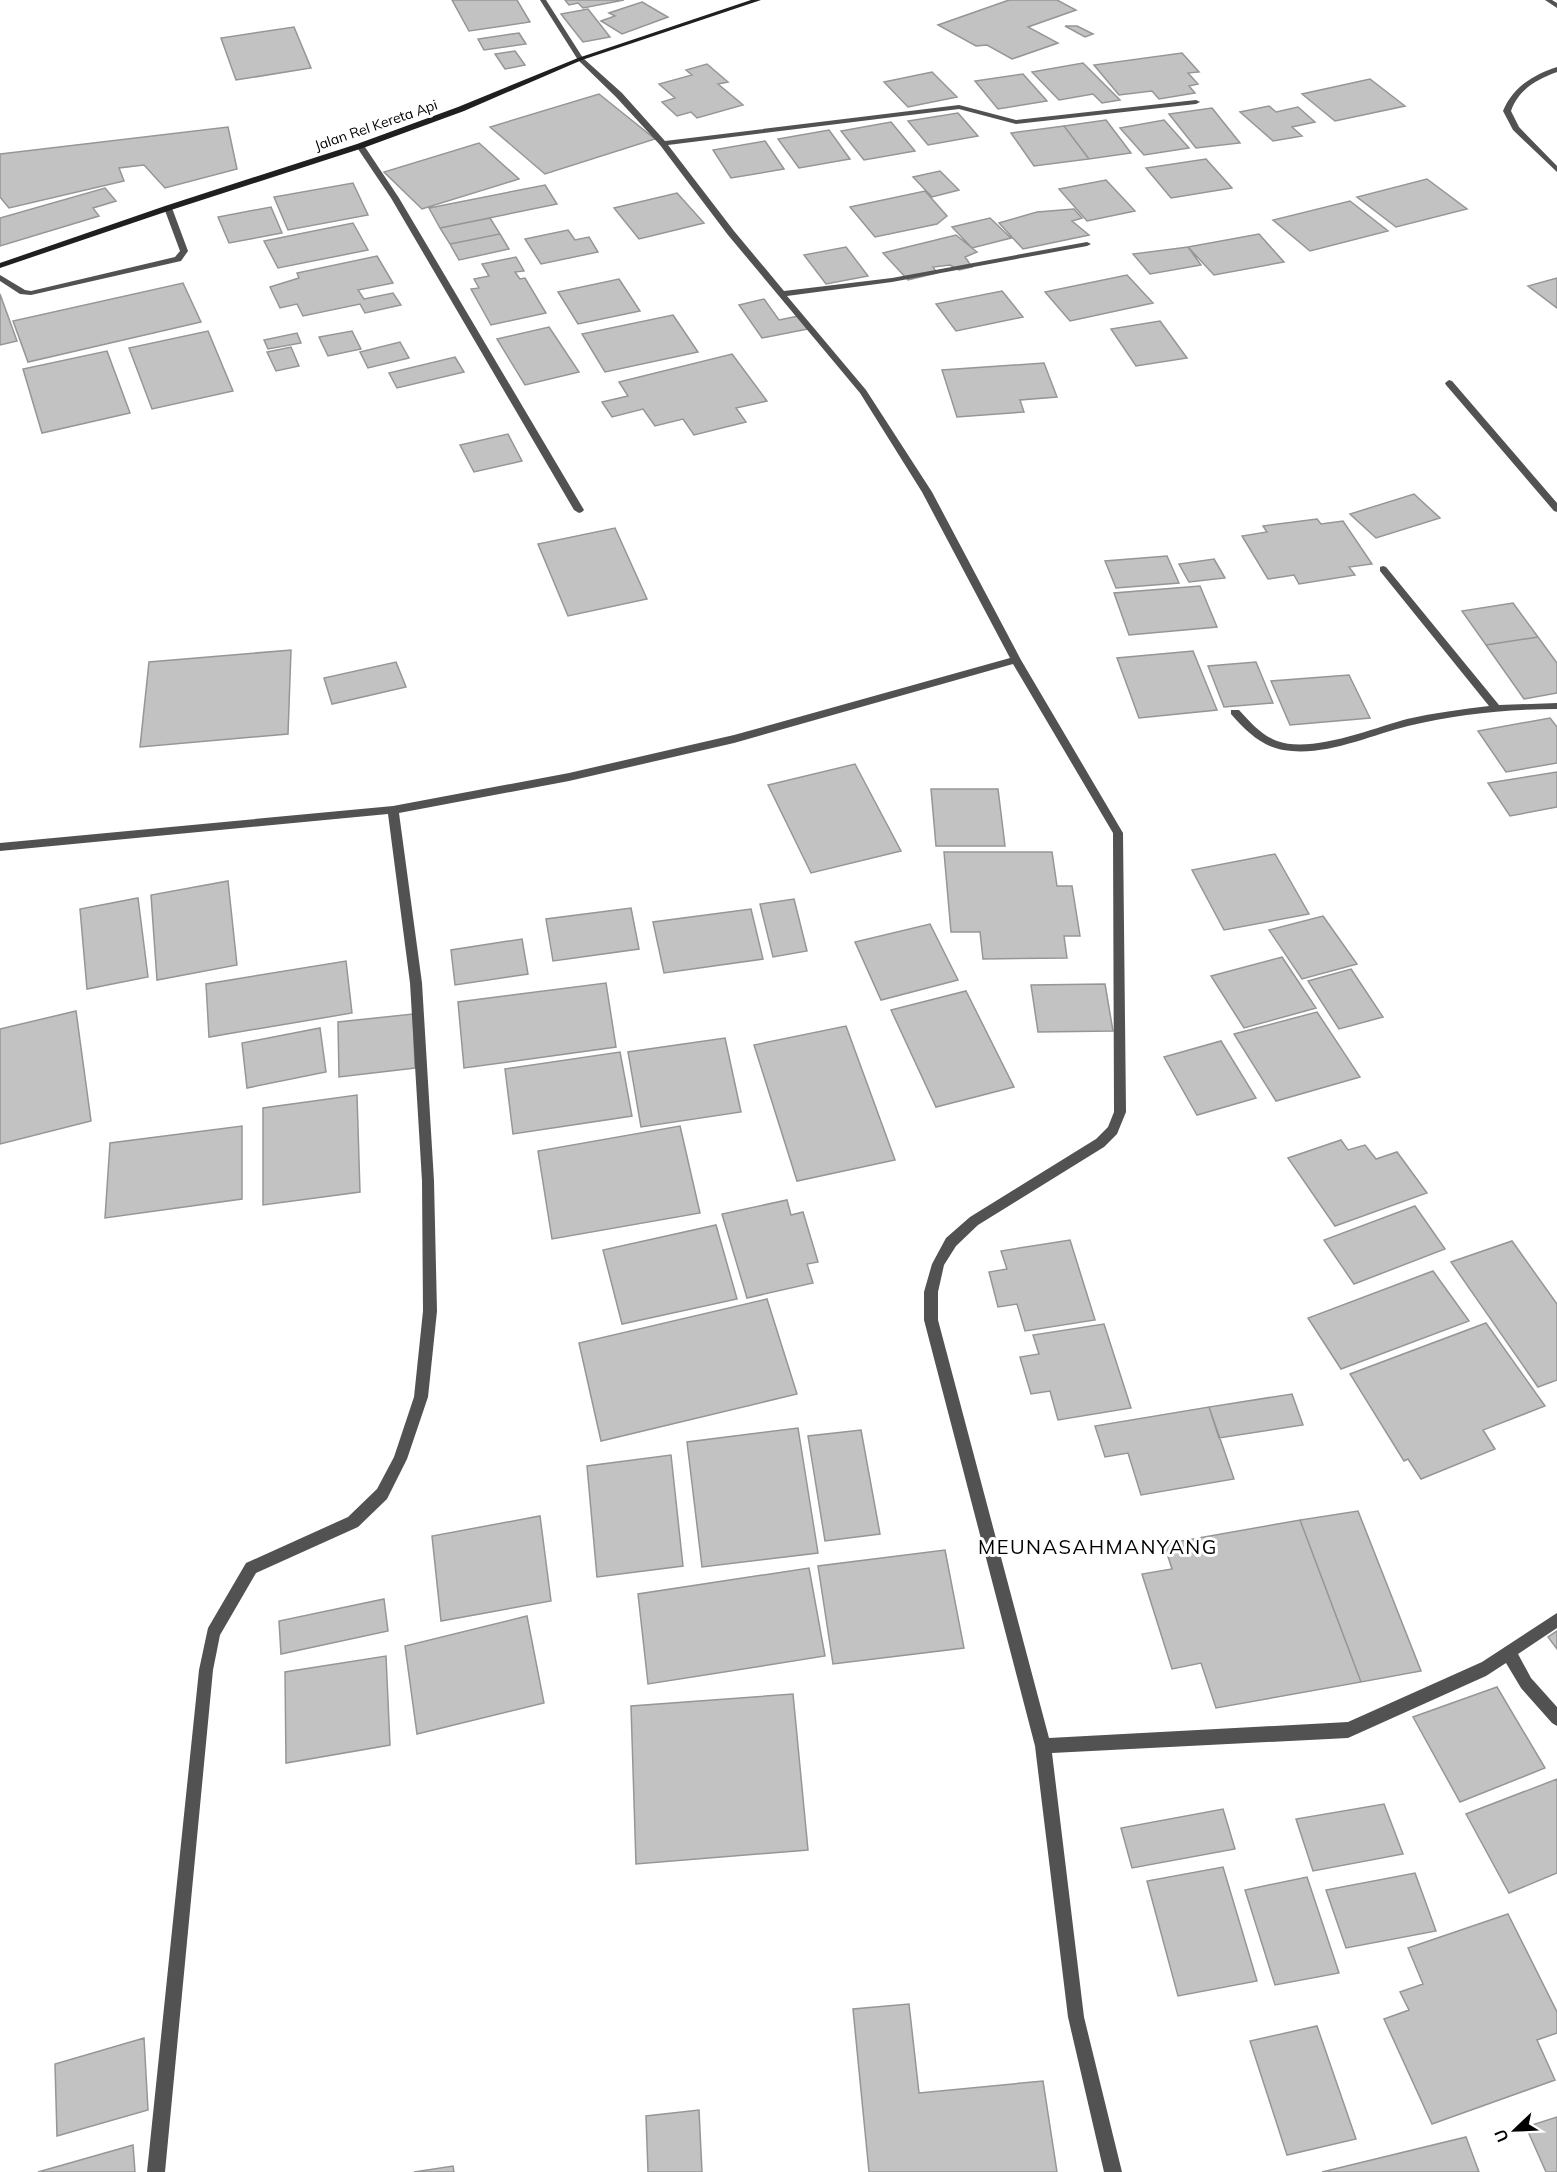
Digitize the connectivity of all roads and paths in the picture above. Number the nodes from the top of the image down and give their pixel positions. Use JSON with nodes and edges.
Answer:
{"nodes":[{"id":1,"x":543,"y":0,"type":"edge"},
{"id":2,"x":758,"y":0,"type":"edge"},
{"id":3,"x":1548,"y":0,"type":"edge"},
{"id":4,"x":1557,"y":6,"type":"edge"},
{"id":5,"x":580,"y":59,"type":"junction"},
{"id":6,"x":1557,"y":69,"type":"edge"},
{"id":7,"x":1196,"y":102,"type":"dead end"},
{"id":8,"x":663,"y":143,"type":"junction"},
{"id":9,"x":360,"y":146,"type":"junction"},
{"id":10,"x":1557,"y":170,"type":"edge"},
{"id":11,"x":168,"y":208,"type":"junction"},
{"id":12,"x":1087,"y":244,"type":"dead end"},
{"id":13,"x":0,"y":266,"type":"edge"},
{"id":14,"x":0,"y":277,"type":"edge"},
{"id":15,"x":782,"y":294,"type":"junction"},
{"id":16,"x":1449,"y":383,"type":"dead end"},
{"id":17,"x":1557,"y":509,"type":"edge"},
{"id":18,"x":579,"y":510,"type":"dead end"},
{"id":19,"x":1383,"y":569,"type":"dead end"},
{"id":20,"x":1016,"y":660,"type":"junction"},
{"id":21,"x":1557,"y":706,"type":"edge"},
{"id":22,"x":1497,"y":709,"type":"junction"},
{"id":23,"x":1235,"y":712,"type":"dead end"},
{"id":24,"x":393,"y":810,"type":"junction"},
{"id":25,"x":0,"y":847,"type":"edge"},
{"id":26,"x":1557,"y":1620,"type":"edge"},
{"id":27,"x":1508,"y":1652,"type":"junction"},
{"id":28,"x":1557,"y":1718,"type":"edge"},
{"id":29,"x":1042,"y":1746,"type":"junction"},
{"id":30,"x":156,"y":2172,"type":"edge"},
{"id":31,"x":1113,"y":2172,"type":"edge"}],
"edges":[{"from":1,"to":5,"type":"street"},
{"from":2,"to":5,"type":"main road","name":"Jalan Rel Kereta Api"},
{"from":3,"to":4,"type":"street"},
{"from":5,"to":8,"type":"street"},
{"from":5,"to":9,"type":"main road","name":"Jalan Rel Kereta Api"},
{"from":6,"to":10,"type":"street"},
{"from":7,"to":8,"type":"street"},
{"from":8,"to":15,"type":"street"},
{"from":9,"to":11,"type":"main road","name":"Jalan Rel Kereta Api"},
{"from":9,"to":18,"type":"street"},
{"from":11,"to":13,"type":"main road","name":"Jalan Rel Kereta Api"},
{"from":11,"to":14,"type":"street"},
{"from":12,"to":15,"type":"street"},
{"from":15,"to":20,"type":"street"},
{"from":16,"to":17,"type":"street"},
{"from":19,"to":22,"type":"street"},
{"from":20,"to":24,"type":"street"},
{"from":20,"to":29,"type":"street"},
{"from":21,"to":22,"type":"street"},
{"from":22,"to":23,"type":"street"},
{"from":24,"to":25,"type":"street"},
{"from":24,"to":30,"type":"street"},
{"from":26,"to":27,"type":"street"},
{"from":27,"to":28,"type":"street"},
{"from":27,"to":29,"type":"street"},
{"from":29,"to":31,"type":"street"}]}
